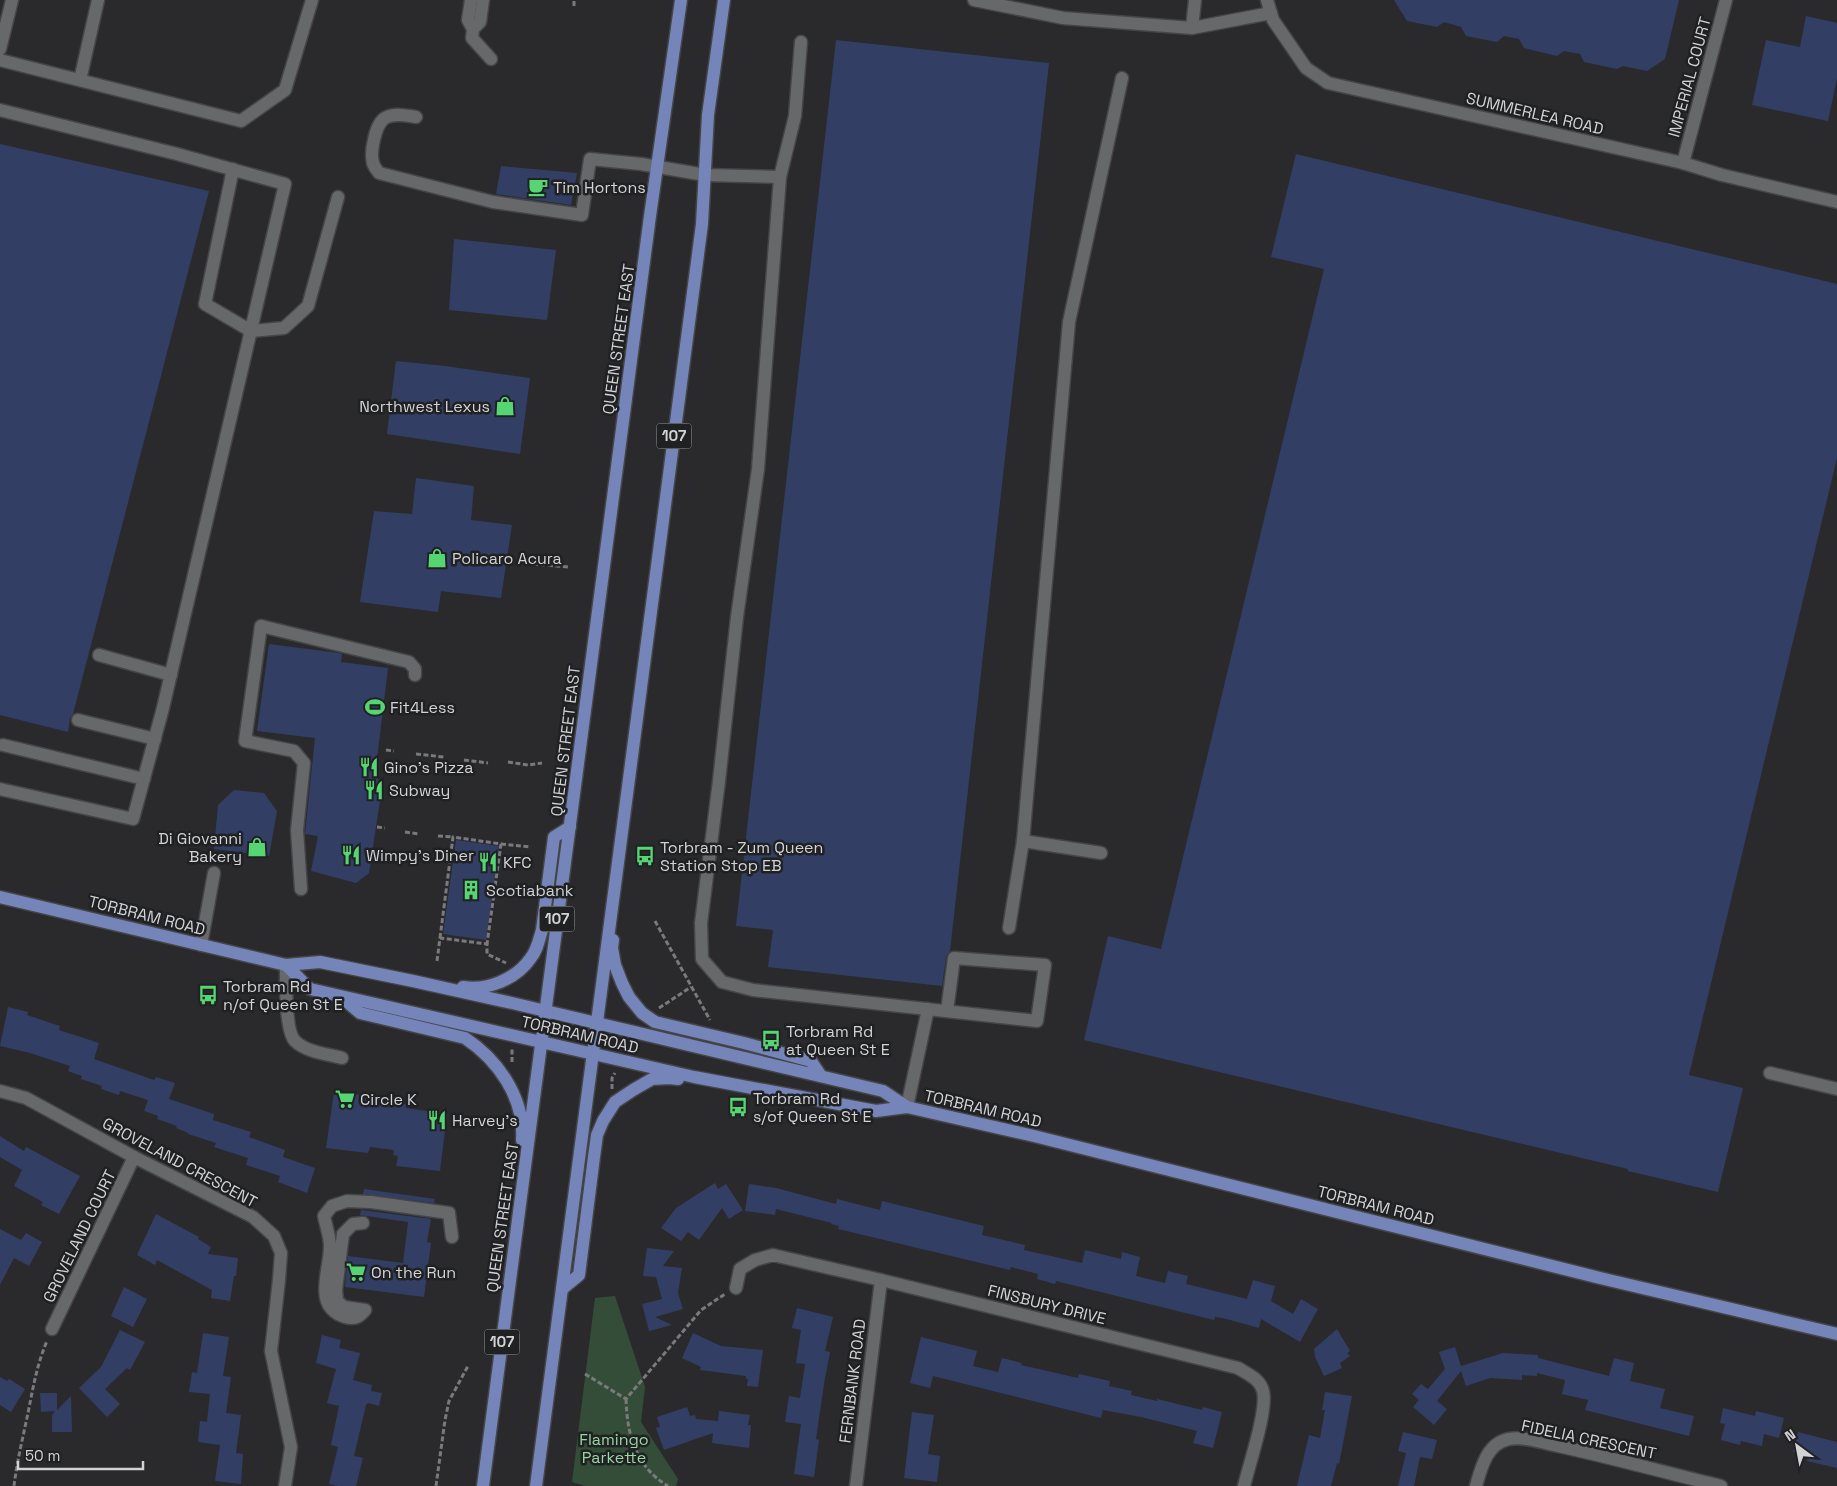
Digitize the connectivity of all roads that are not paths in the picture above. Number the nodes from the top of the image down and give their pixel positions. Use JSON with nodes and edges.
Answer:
{"nodes":[{"id":1,"x":12,"y":0,"type":"edge"},
{"id":2,"x":98,"y":0,"type":"edge"},
{"id":3,"x":312,"y":0,"type":"edge"},
{"id":4,"x":471,"y":0,"type":"edge"},
{"id":5,"x":483,"y":0,"type":"edge"},
{"id":6,"x":681,"y":0,"type":"edge"},
{"id":7,"x":724,"y":0,"type":"edge"},
{"id":8,"x":974,"y":0,"type":"edge"},
{"id":9,"x":1195,"y":0,"type":"edge"},
{"id":10,"x":1267,"y":0,"type":"edge"},
{"id":11,"x":1726,"y":0,"type":"edge"},
{"id":12,"x":1271,"y":14,"type":"junction"},
{"id":13,"x":1192,"y":28,"type":"junction"},
{"id":14,"x":473,"y":29,"type":"junction"},
{"id":15,"x":801,"y":42,"type":"dead end"},
{"id":16,"x":0,"y":49,"type":"edge"},
{"id":17,"x":491,"y":59,"type":"dead end"},
{"id":18,"x":0,"y":60,"type":"edge"},
{"id":19,"x":1122,"y":78,"type":"dead end"},
{"id":20,"x":80,"y":80,"type":"junction"},
{"id":21,"x":0,"y":110,"type":"edge"},
{"id":22,"x":416,"y":117,"type":"dead end"},
{"id":23,"x":1683,"y":163,"type":"junction"},
{"id":24,"x":658,"y":167,"type":"junction"},
{"id":25,"x":233,"y":169,"type":"junction"},
{"id":26,"x":705,"y":174,"type":"junction"},
{"id":27,"x":780,"y":177,"type":"junction"},
{"id":28,"x":338,"y":197,"type":"dead end"},
{"id":29,"x":1837,"y":202,"type":"edge"},
{"id":30,"x":251,"y":331,"type":"junction"},
{"id":31,"x":99,"y":655,"type":"dead end"},
{"id":32,"x":415,"y":674,"type":"dead end"},
{"id":33,"x":171,"y":675,"type":"junction"},
{"id":34,"x":78,"y":720,"type":"dead end"},
{"id":35,"x":155,"y":739,"type":"junction"},
{"id":36,"x":3,"y":745,"type":"dead end"},
{"id":37,"x":144,"y":778,"type":"junction"},
{"id":38,"x":0,"y":789,"type":"edge"},
{"id":39,"x":570,"y":828,"type":"junction"},
{"id":40,"x":1023,"y":841,"type":"junction"},
{"id":41,"x":1101,"y":853,"type":"dead end"},
{"id":42,"x":616,"y":870,"type":"junction"},
{"id":43,"x":214,"y":873,"type":"dead end"},
{"id":44,"x":301,"y":889,"type":"dead end"},
{"id":45,"x":0,"y":897,"type":"edge"},
{"id":46,"x":1009,"y":928,"type":"dead end"},
{"id":47,"x":201,"y":945,"type":"junction"},
{"id":48,"x":286,"y":965,"type":"junction"},
{"id":49,"x":413,"y":981,"type":"junction"},
{"id":50,"x":339,"y":996,"type":"junction"},
{"id":51,"x":928,"y":1009,"type":"junction"},
{"id":52,"x":545,"y":1011,"type":"junction"},
{"id":53,"x":947,"y":1011,"type":"junction"},
{"id":54,"x":596,"y":1023,"type":"junction"},
{"id":55,"x":541,"y":1042,"type":"junction"},
{"id":56,"x":592,"y":1054,"type":"junction"},
{"id":57,"x":342,"y":1058,"type":"dead end"},
{"id":58,"x":1770,"y":1073,"type":"dead end"},
{"id":59,"x":821,"y":1076,"type":"junction"},
{"id":60,"x":1837,"y":1089,"type":"edge"},
{"id":61,"x":766,"y":1090,"type":"junction"},
{"id":62,"x":0,"y":1091,"type":"edge"},
{"id":63,"x":907,"y":1107,"type":"junction"},
{"id":64,"x":134,"y":1157,"type":"junction"},
{"id":65,"x":522,"y":1197,"type":"junction"},
{"id":66,"x":363,"y":1223,"type":"dead end"},
{"id":67,"x":452,"y":1237,"type":"dead end"},
{"id":68,"x":881,"y":1280,"type":"junction"},
{"id":69,"x":736,"y":1288,"type":"road end"},
{"id":70,"x":562,"y":1290,"type":"junction"},
{"id":71,"x":52,"y":1329,"type":"road end"},
{"id":72,"x":1837,"y":1334,"type":"edge"},
{"id":73,"x":285,"y":1486,"type":"edge"},
{"id":74,"x":483,"y":1486,"type":"edge"},
{"id":75,"x":536,"y":1486,"type":"edge"},
{"id":76,"x":856,"y":1486,"type":"edge"},
{"id":77,"x":1244,"y":1486,"type":"edge"},
{"id":78,"x":1476,"y":1486,"type":"edge"},
{"id":79,"x":1721,"y":1486,"type":"edge"}],
"edges":[{"from":1,"to":16,"type":"street"},
{"from":2,"to":20,"type":"street"},
{"from":3,"to":20,"type":"street"},
{"from":4,"to":14,"type":"street"},
{"from":5,"to":14,"type":"street"},
{"from":6,"to":24,"type":"main road","name":"QUEEN STREET EAST","number":"107"},
{"from":7,"to":26,"type":"main road","number":"107"},
{"from":8,"to":13,"type":"street"},
{"from":9,"to":13,"type":"street"},
{"from":10,"to":12,"type":"street","name":"SUMMERLEA ROAD"},
{"from":11,"to":23,"type":"street","name":"IMPERIAL COURT"},
{"from":12,"to":13,"type":"street"},
{"from":12,"to":23,"type":"street","name":"SUMMERLEA ROAD"},
{"from":14,"to":17,"type":"street"},
{"from":15,"to":27,"type":"street"},
{"from":18,"to":20,"type":"street"},
{"from":19,"to":40,"type":"street"},
{"from":21,"to":25,"type":"street"},
{"from":22,"to":24,"type":"street"},
{"from":23,"to":29,"type":"street","name":"SUMMERLEA ROAD"},
{"from":24,"to":26,"type":"street"},
{"from":24,"to":39,"type":"main road","name":"QUEEN STREET EAST","number":"107"},
{"from":25,"to":30,"type":"street"},
{"from":25,"to":30,"type":"street"},
{"from":26,"to":27,"type":"street"},
{"from":26,"to":42,"type":"main road","number":"107"},
{"from":27,"to":51,"type":"street"},
{"from":28,"to":30,"type":"street"},
{"from":30,"to":33,"type":"street"},
{"from":31,"to":33,"type":"street"},
{"from":32,"to":44,"type":"street"},
{"from":33,"to":35,"type":"street"},
{"from":34,"to":35,"type":"street"},
{"from":35,"to":37,"type":"street"},
{"from":36,"to":37,"type":"street"},
{"from":37,"to":38,"type":"street"},
{"from":39,"to":49,"type":"main road"},
{"from":39,"to":52,"type":"main road","name":"QUEEN STREET EAST","number":"107"},
{"from":40,"to":41,"type":"street"},
{"from":40,"to":46,"type":"street"},
{"from":42,"to":54,"type":"main road","number":"107"},
{"from":42,"to":59,"type":"main road"},
{"from":43,"to":47,"type":"street"},
{"from":45,"to":47,"type":"main road","name":"TORBRAM ROAD"},
{"from":47,"to":48,"type":"main road","name":"TORBRAM ROAD"},
{"from":48,"to":49,"type":"main road","name":"TORBRAM ROAD"},
{"from":48,"to":50,"type":"main road","name":"TORBRAM ROAD"},
{"from":48,"to":57,"type":"street"},
{"from":49,"to":52,"type":"main road","name":"TORBRAM ROAD"},
{"from":50,"to":55,"type":"main road","name":"TORBRAM ROAD"},
{"from":50,"to":65,"type":"main road"},
{"from":51,"to":53,"type":"street"},
{"from":51,"to":63,"type":"street"},
{"from":52,"to":54,"type":"main road","name":"TORBRAM ROAD"},
{"from":52,"to":55,"type":"main road","name":"QUEEN STREET EAST","number":"107"},
{"from":53,"to":53,"type":"street"},
{"from":54,"to":56,"type":"main road","number":"107"},
{"from":54,"to":59,"type":"main road","name":"TORBRAM ROAD"},
{"from":55,"to":56,"type":"main road","name":"TORBRAM ROAD"},
{"from":55,"to":65,"type":"main road","name":"QUEEN STREET EAST","number":"107"},
{"from":56,"to":61,"type":"main road","name":"TORBRAM ROAD"},
{"from":56,"to":70,"type":"main road","number":"107"},
{"from":58,"to":60,"type":"street"},
{"from":59,"to":63,"type":"main road","name":"TORBRAM ROAD"},
{"from":61,"to":63,"type":"main road","name":"TORBRAM ROAD"},
{"from":61,"to":70,"type":"main road"},
{"from":62,"to":64,"type":"street","name":"GROVELAND CRESCENT"},
{"from":63,"to":72,"type":"main road","name":"TORBRAM ROAD"},
{"from":64,"to":71,"type":"street","name":"GROVELAND COURT"},
{"from":64,"to":73,"type":"street","name":"GROVELAND CRESCENT"},
{"from":65,"to":74,"type":"main road","name":"QUEEN STREET EAST","number":"107"},
{"from":66,"to":67,"type":"street"},
{"from":68,"to":69,"type":"street","name":"FINSBURY DRIVE"},
{"from":68,"to":76,"type":"street","name":"FERNBANK ROAD"},
{"from":68,"to":77,"type":"street","name":"FINSBURY DRIVE"},
{"from":70,"to":75,"type":"main road","number":"107"},
{"from":78,"to":79,"type":"street","name":"FIDELIA CRESCENT"}]}
